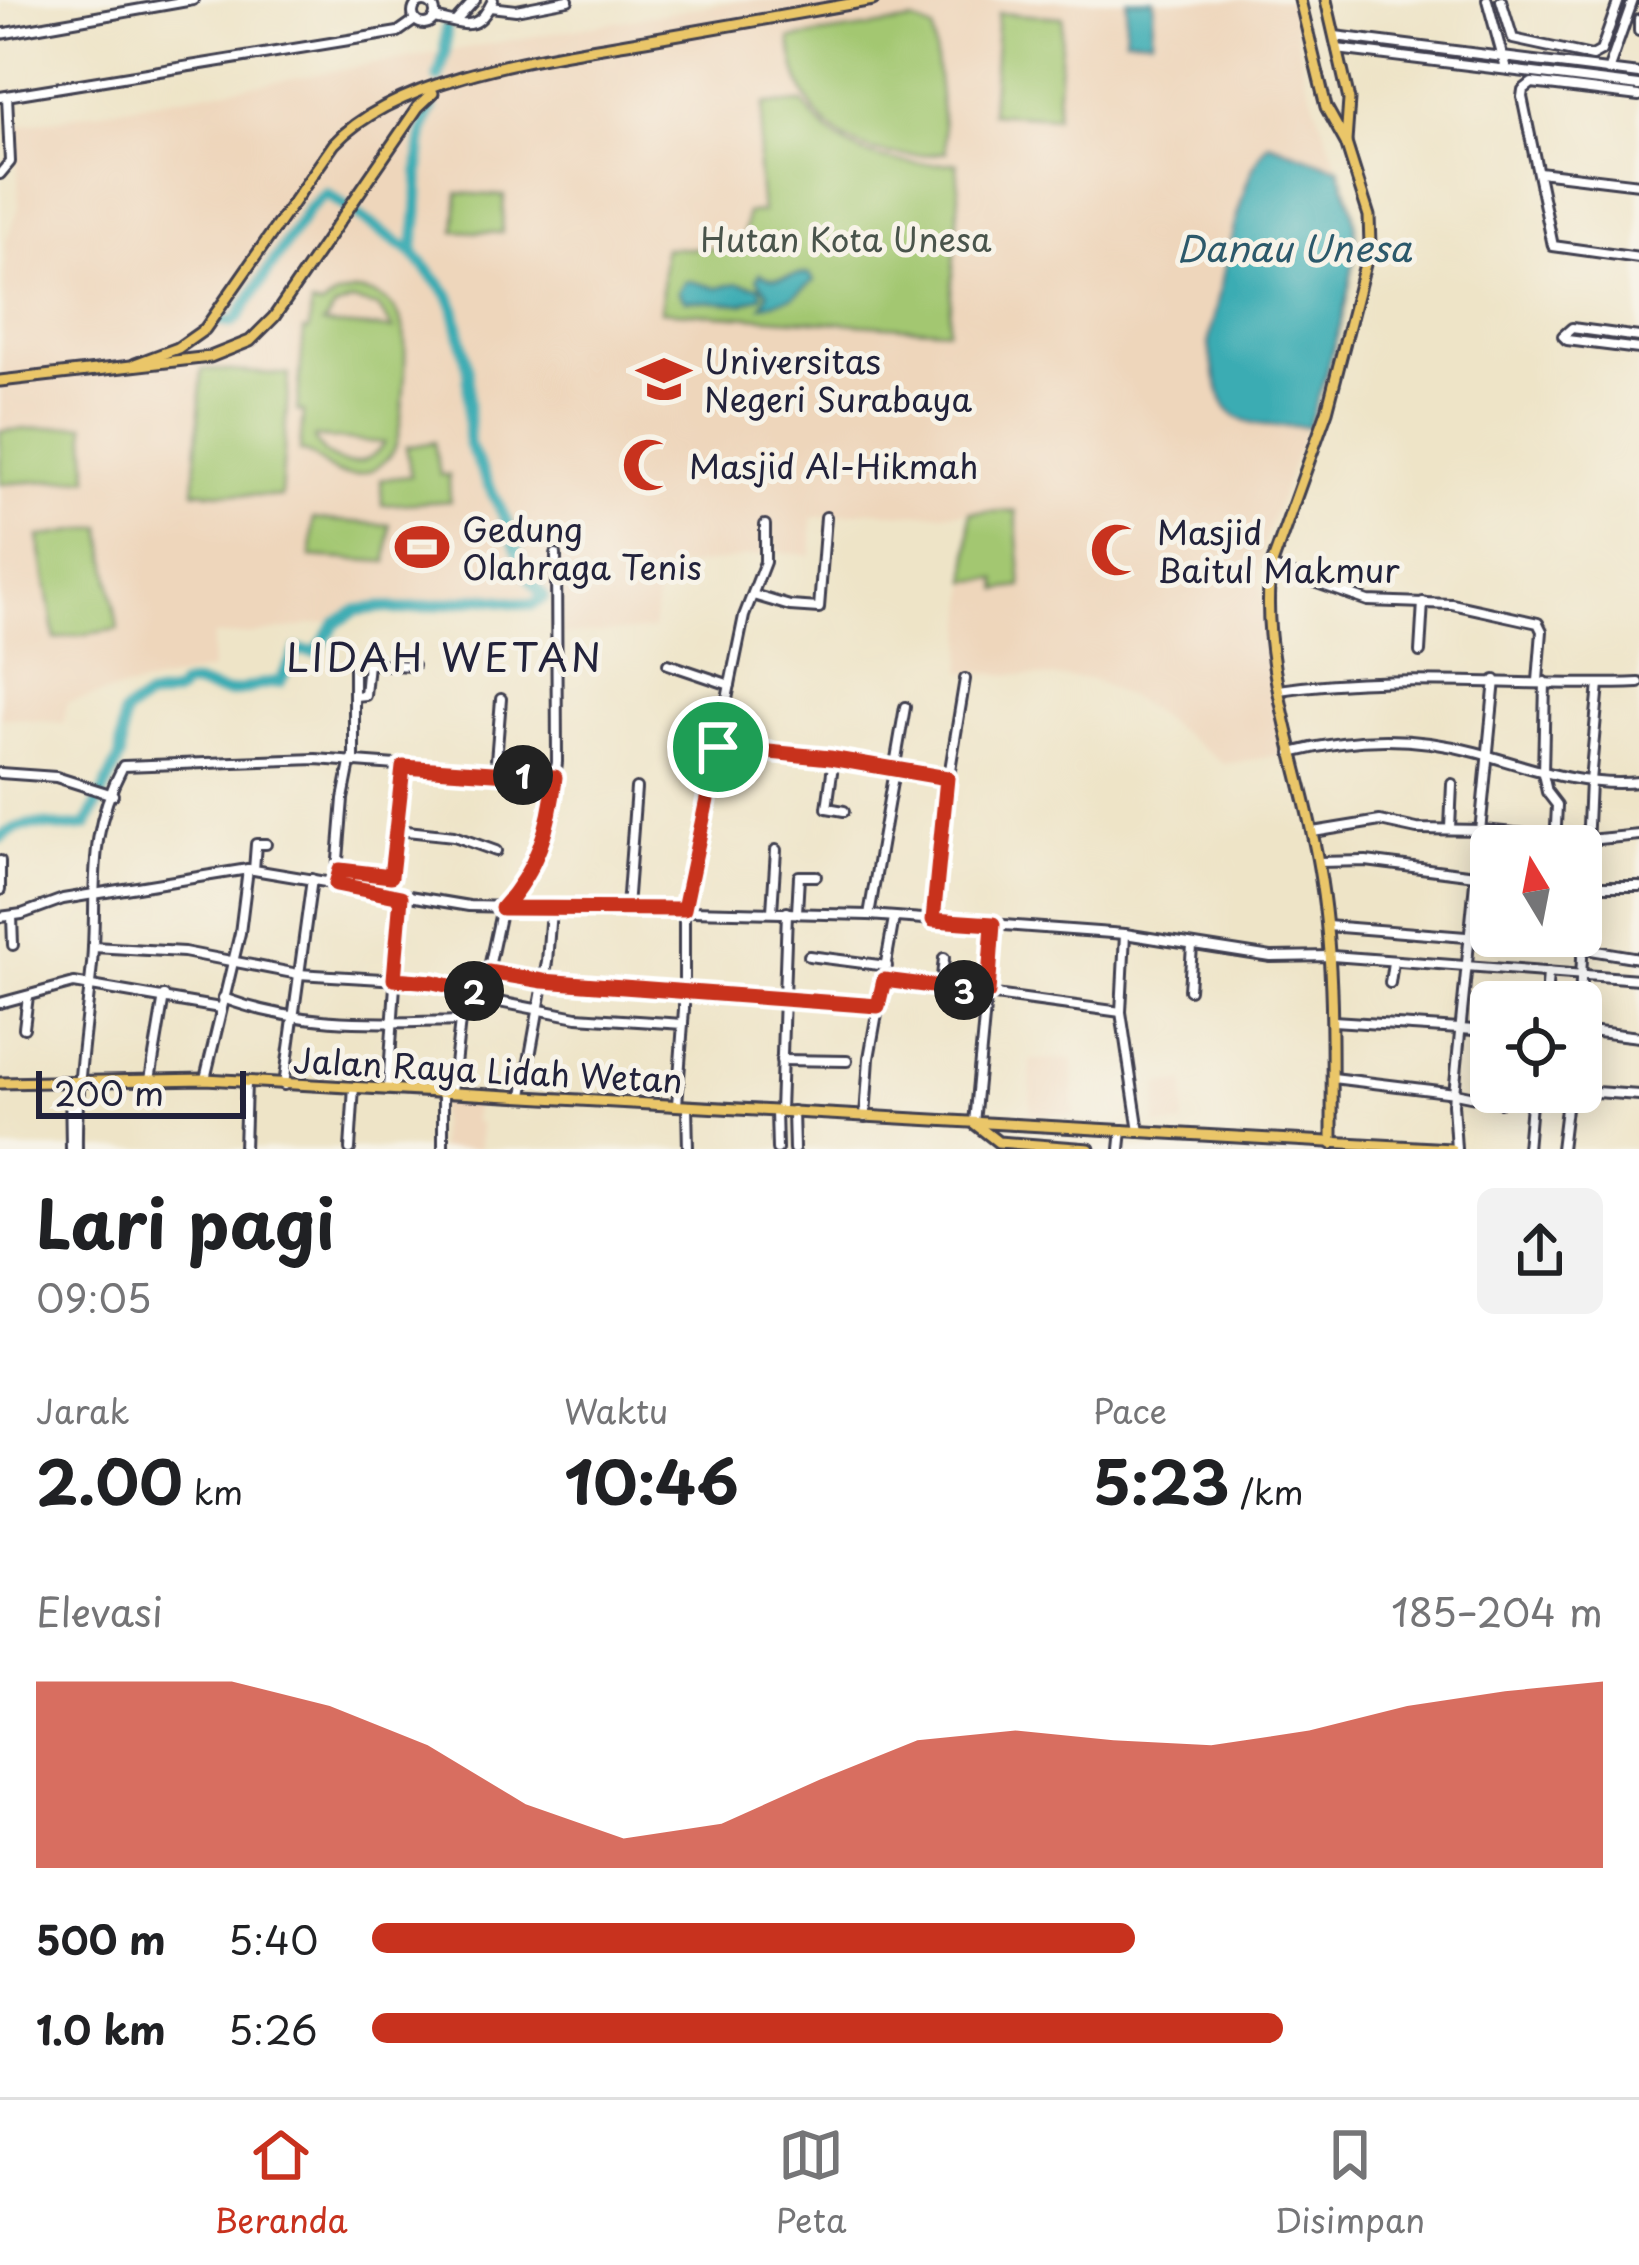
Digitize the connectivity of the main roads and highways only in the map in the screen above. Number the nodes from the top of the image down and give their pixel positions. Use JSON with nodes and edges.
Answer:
{"nodes":[{"id":1,"x":873,"y":0,"type":"edge"},
{"id":2,"x":1300,"y":0,"type":"edge"},
{"id":3,"x":1326,"y":0,"type":"edge"},
{"id":4,"x":442,"y":86,"type":"junction"},
{"id":5,"x":1349,"y":100,"type":"junction"},
{"id":6,"x":392,"y":106,"type":"junction"},
{"id":7,"x":1326,"y":107,"type":"junction"},
{"id":8,"x":408,"y":122,"type":"junction"},
{"id":9,"x":1346,"y":143,"type":"junction"},
{"id":10,"x":195,"y":337,"type":"junction"},
{"id":11,"x":210,"y":357,"type":"junction"},
{"id":12,"x":135,"y":364,"type":"junction"},
{"id":13,"x":0,"y":381,"type":"edge"},
{"id":14,"x":0,"y":1083,"type":"edge"},
{"id":15,"x":974,"y":1123,"type":"junction"},
{"id":16,"x":1337,"y":1146,"type":"edge"},
{"id":17,"x":1085,"y":1149,"type":"edge"},
{"id":18,"x":1454,"y":1149,"type":"edge"}],
"edges":[{"from":1,"to":4,"type":"main road"},
{"from":2,"to":7,"type":"main road"},
{"from":3,"to":5,"type":"main road"},
{"from":4,"to":6,"type":"main road"},
{"from":4,"to":8,"type":"main road"},
{"from":5,"to":7,"type":"main road"},
{"from":5,"to":9,"type":"main road"},
{"from":6,"to":8,"type":"main road"},
{"from":6,"to":10,"type":"main road"},
{"from":7,"to":9,"type":"main road"},
{"from":8,"to":11,"type":"main road"},
{"from":9,"to":16,"type":"main road"},
{"from":10,"to":11,"type":"main road"},
{"from":10,"to":12,"type":"main road"},
{"from":11,"to":12,"type":"main road"},
{"from":12,"to":13,"type":"main road"},
{"from":14,"to":15,"type":"main road","name":"Jalan Raya Lidah Wetan"},
{"from":15,"to":16,"type":"main road","name":"Jalan Raya Lidah Wetan"},
{"from":15,"to":17,"type":"main road","name":"Jalan Raya Lidah Wetan"},
{"from":16,"to":18,"type":"main road","name":"Jalan Raya Lidah Wetan"}]}
